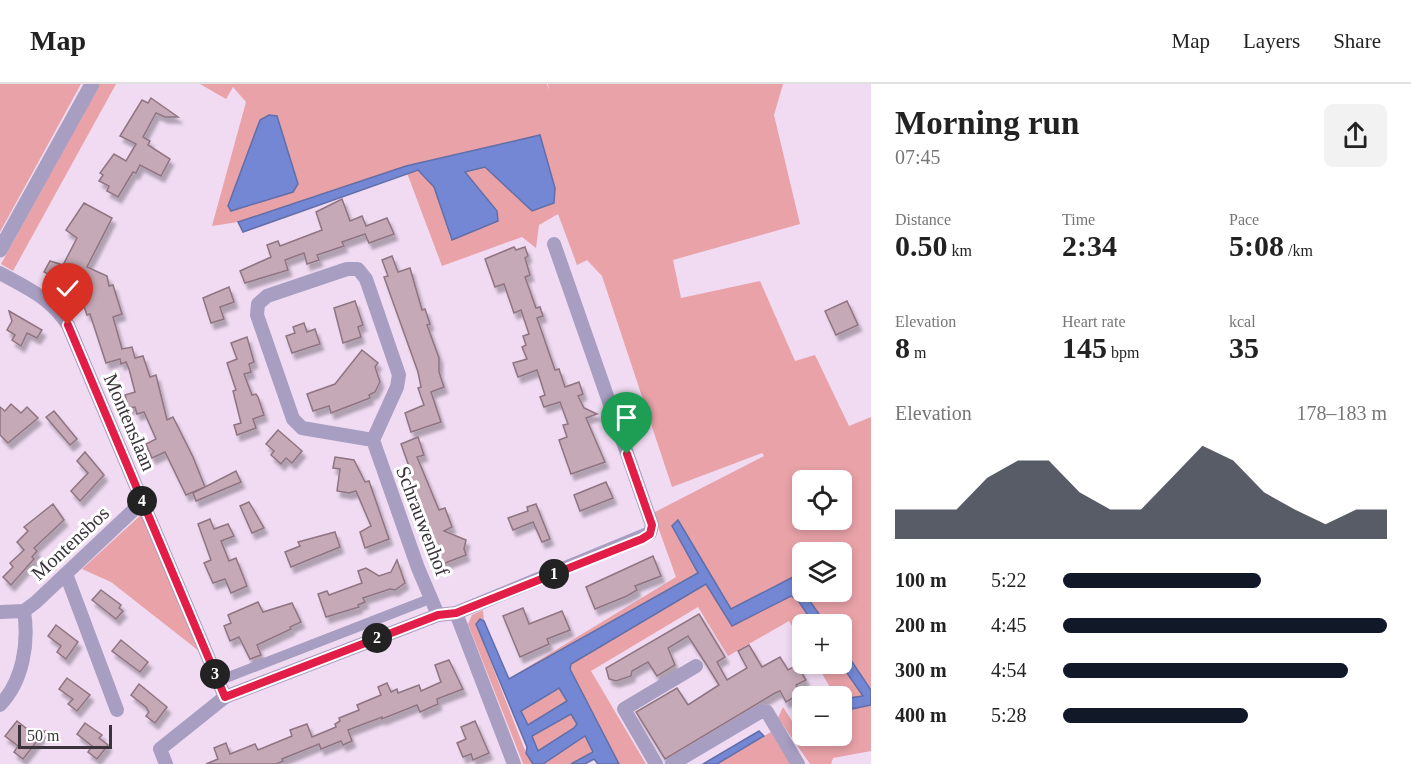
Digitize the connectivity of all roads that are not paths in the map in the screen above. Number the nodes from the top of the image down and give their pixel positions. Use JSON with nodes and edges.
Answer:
{"nodes":[{"id":1,"x":92,"y":84,"type":"edge"},
{"id":2,"x":554,"y":244,"type":"dead end"},
{"id":3,"x":0,"y":250,"type":"edge"},
{"id":4,"x":0,"y":273,"type":"edge"},
{"id":5,"x":373,"y":440,"type":"junction"},
{"id":6,"x":142,"y":502,"type":"junction"},
{"id":7,"x":66,"y":574,"type":"junction"},
{"id":8,"x":432,"y":598,"type":"junction"},
{"id":9,"x":24,"y":611,"type":"junction"},
{"id":10,"x":0,"y":612,"type":"edge"},
{"id":11,"x":456,"y":613,"type":"junction"},
{"id":12,"x":438,"y":615,"type":"junction"},
{"id":13,"x":696,"y":666,"type":"dead end"},
{"id":14,"x":218,"y":681,"type":"junction"},
{"id":15,"x":225,"y":697,"type":"junction"},
{"id":16,"x":0,"y":705,"type":"edge"},
{"id":17,"x":117,"y":710,"type":"dead end"},
{"id":18,"x":166,"y":764,"type":"edge"},
{"id":19,"x":514,"y":764,"type":"edge"},
{"id":20,"x":656,"y":764,"type":"edge"},
{"id":21,"x":672,"y":764,"type":"edge"},
{"id":22,"x":798,"y":764,"type":"edge"}],
"edges":[{"from":1,"to":3,"type":"street"},
{"from":2,"to":11,"type":"street"},
{"from":4,"to":6,"type":"street","name":"Montenslaan"},
{"from":5,"to":5,"type":"street"},
{"from":5,"to":8,"type":"street","name":"Schrauwenhof"},
{"from":6,"to":7,"type":"street","name":"Montensbos"},
{"from":6,"to":14,"type":"street","name":"Montenslaan"},
{"from":7,"to":9,"type":"street","name":"Montensbos"},
{"from":7,"to":17,"type":"street"},
{"from":8,"to":12,"type":"street","name":"Schrauwenhof"},
{"from":8,"to":14,"type":"street"},
{"from":9,"to":10,"type":"street"},
{"from":9,"to":16,"type":"street"},
{"from":11,"to":12,"type":"street"},
{"from":11,"to":19,"type":"street"},
{"from":12,"to":15,"type":"street"},
{"from":13,"to":20,"type":"street"},
{"from":14,"to":15,"type":"street","name":"Montenslaan"},
{"from":15,"to":18,"type":"street"},
{"from":21,"to":22,"type":"street"}]}
